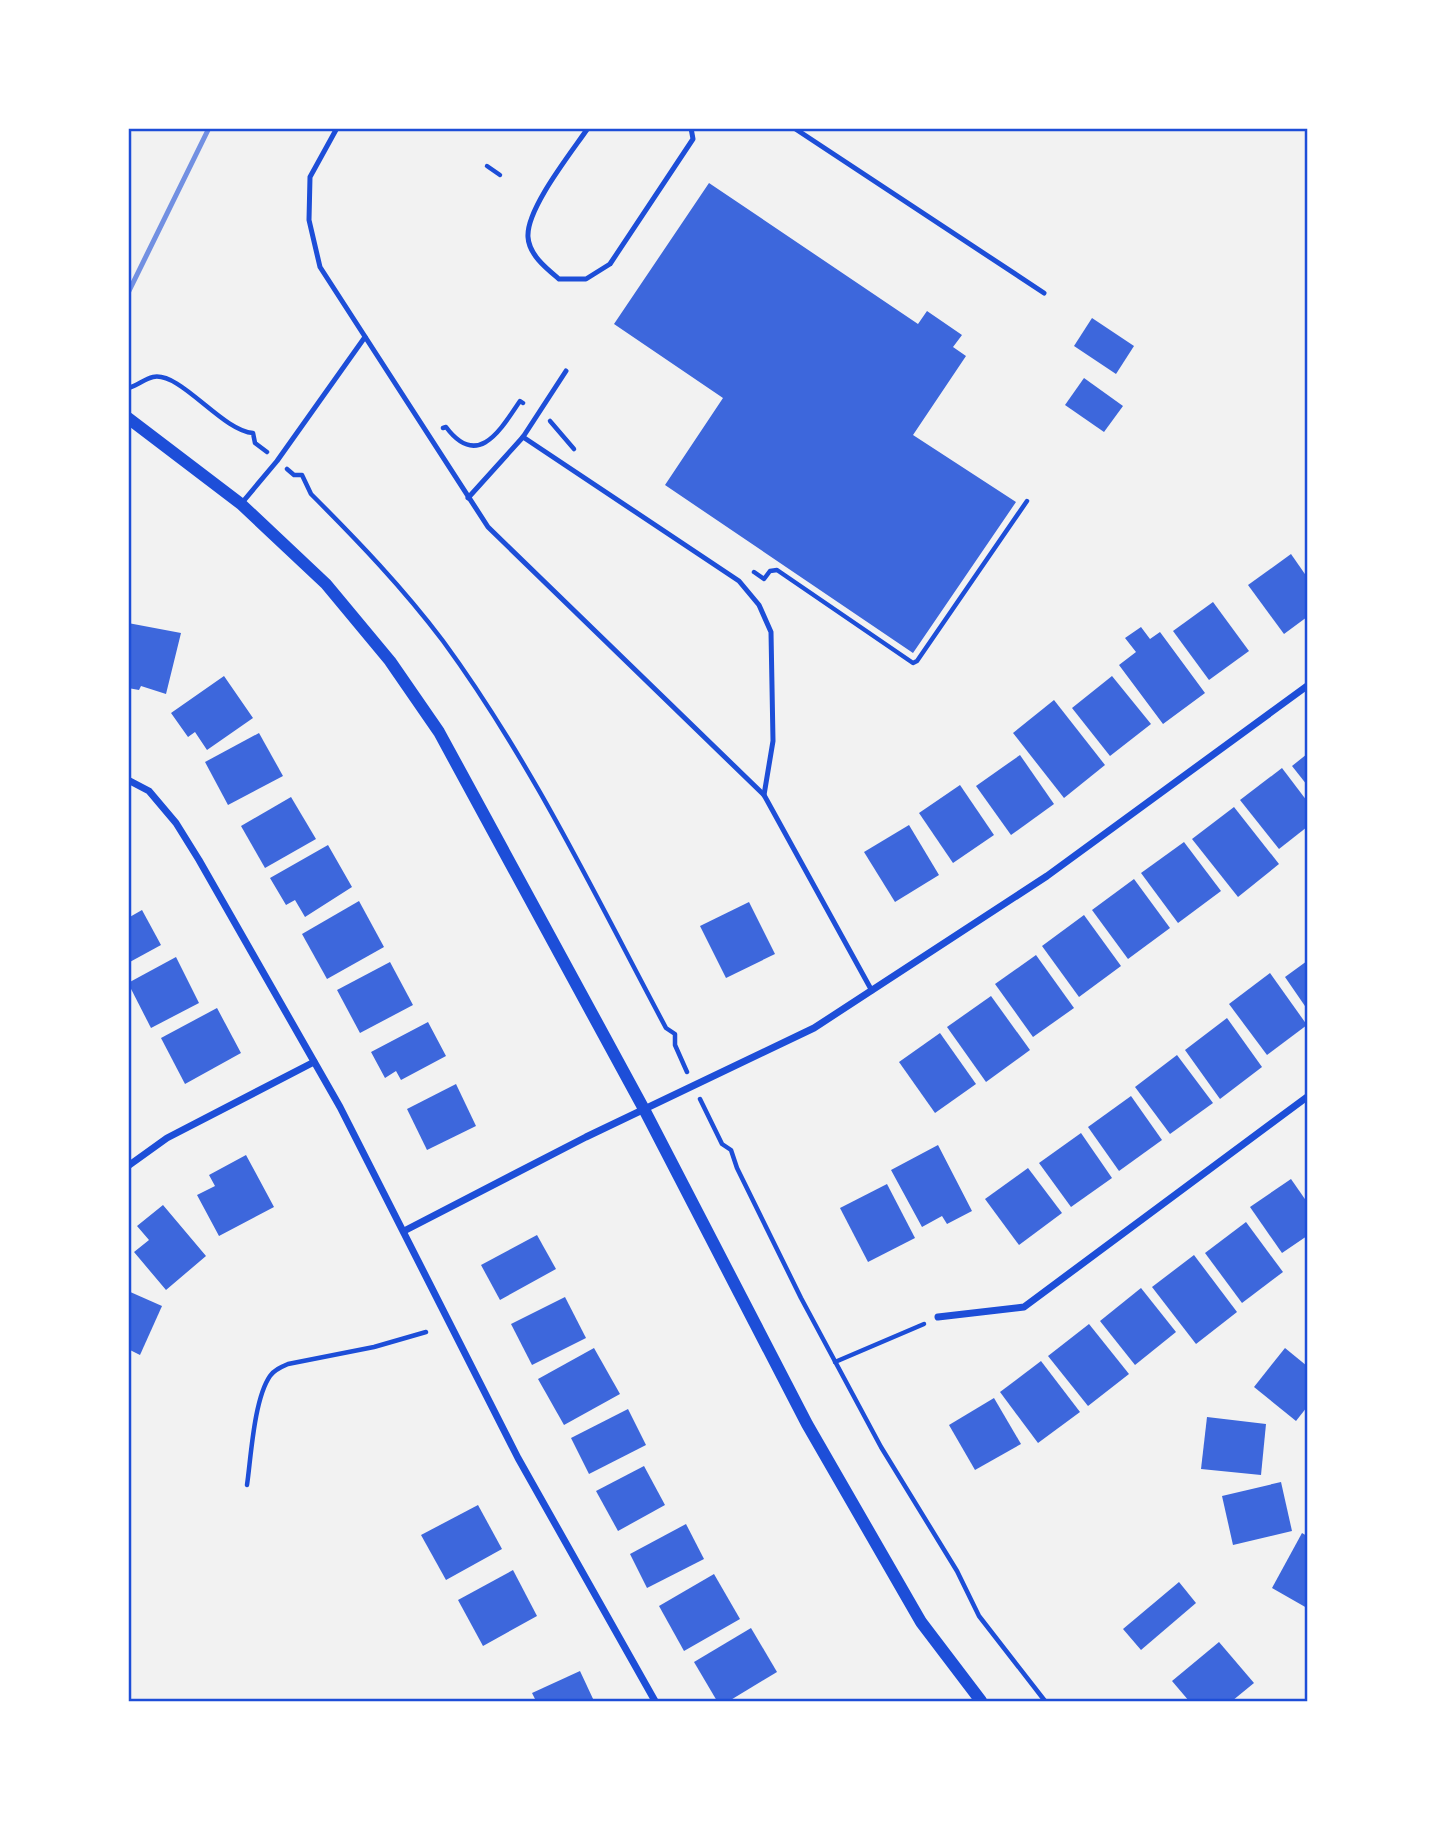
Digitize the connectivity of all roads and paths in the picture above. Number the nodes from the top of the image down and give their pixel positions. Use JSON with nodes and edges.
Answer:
{"nodes":[{"id":1,"x":337,"y":128,"type":"edge"},
{"id":2,"x":588,"y":128,"type":"edge"},
{"id":3,"x":691,"y":128,"type":"edge"},
{"id":4,"x":794,"y":128,"type":"edge"},
{"id":5,"x":487,"y":166,"type":"dead end"},
{"id":6,"x":500,"y":175,"type":"dead end"},
{"id":7,"x":1044,"y":293,"type":"dead end"},
{"id":8,"x":365,"y":337,"type":"junction"},
{"id":9,"x":566,"y":371,"type":"dead end"},
{"id":10,"x":128,"y":388,"type":"edge"},
{"id":11,"x":523,"y":402,"type":"dead end"},
{"id":12,"x":128,"y":418,"type":"edge"},
{"id":13,"x":546,"y":418,"type":"dead end"},
{"id":14,"x":443,"y":428,"type":"dead end"},
{"id":15,"x":523,"y":437,"type":"junction"},
{"id":16,"x":255,"y":443,"type":"dead end"},
{"id":17,"x":583,"y":456,"type":"dead end"},
{"id":18,"x":295,"y":475,"type":"dead end"},
{"id":19,"x":468,"y":498,"type":"junction"},
{"id":20,"x":1027,"y":501,"type":"dead end"},
{"id":21,"x":241,"y":504,"type":"junction"},
{"id":22,"x":753,"y":571,"type":"dead end"},
{"id":23,"x":1307,"y":685,"type":"edge"},
{"id":24,"x":128,"y":780,"type":"edge"},
{"id":25,"x":764,"y":795,"type":"junction"},
{"id":26,"x":872,"y":991,"type":"junction"},
{"id":27,"x":675,"y":1045,"type":"dead end"},
{"id":28,"x":314,"y":1062,"type":"junction"},
{"id":29,"x":1307,"y":1097,"type":"edge"},
{"id":30,"x":645,"y":1111,"type":"junction"},
{"id":31,"x":722,"y":1144,"type":"dead end"},
{"id":32,"x":128,"y":1166,"type":"edge"},
{"id":33,"x":404,"y":1231,"type":"junction"},
{"id":34,"x":939,"y":1317,"type":"joint"},
{"id":35,"x":426,"y":1332,"type":"dead end"},
{"id":36,"x":835,"y":1362,"type":"junction"},
{"id":37,"x":247,"y":1485,"type":"dead end"},
{"id":38,"x":655,"y":1701,"type":"edge"},
{"id":39,"x":981,"y":1701,"type":"edge"},
{"id":40,"x":1045,"y":1701,"type":"edge"}],
"edges":[{"from":1,"to":8,"type":"lane"},
{"from":2,"to":3,"type":"lane"},
{"from":4,"to":7,"type":"lane"},
{"from":5,"to":6,"type":"path"},
{"from":8,"to":19,"type":"lane"},
{"from":8,"to":21,"type":"lane"},
{"from":9,"to":15,"type":"lane"},
{"from":10,"to":16,"type":"path"},
{"from":11,"to":14,"type":"path"},
{"from":12,"to":21,"type":"street"},
{"from":13,"to":17,"type":"path"},
{"from":15,"to":19,"type":"lane"},
{"from":15,"to":25,"type":"lane"},
{"from":18,"to":27,"type":"path"},
{"from":19,"to":25,"type":"lane"},
{"from":20,"to":22,"type":"path"},
{"from":21,"to":30,"type":"street"},
{"from":23,"to":26,"type":"street"},
{"from":24,"to":28,"type":"street"},
{"from":25,"to":26,"type":"lane"},
{"from":26,"to":30,"type":"street"},
{"from":28,"to":32,"type":"street"},
{"from":28,"to":33,"type":"street"},
{"from":29,"to":34,"type":"street"},
{"from":30,"to":33,"type":"street"},
{"from":30,"to":39,"type":"street"},
{"from":31,"to":36,"type":"path"},
{"from":33,"to":38,"type":"street"},
{"from":34,"to":36,"type":"path"},
{"from":35,"to":37,"type":"path"},
{"from":36,"to":40,"type":"path"}]}
